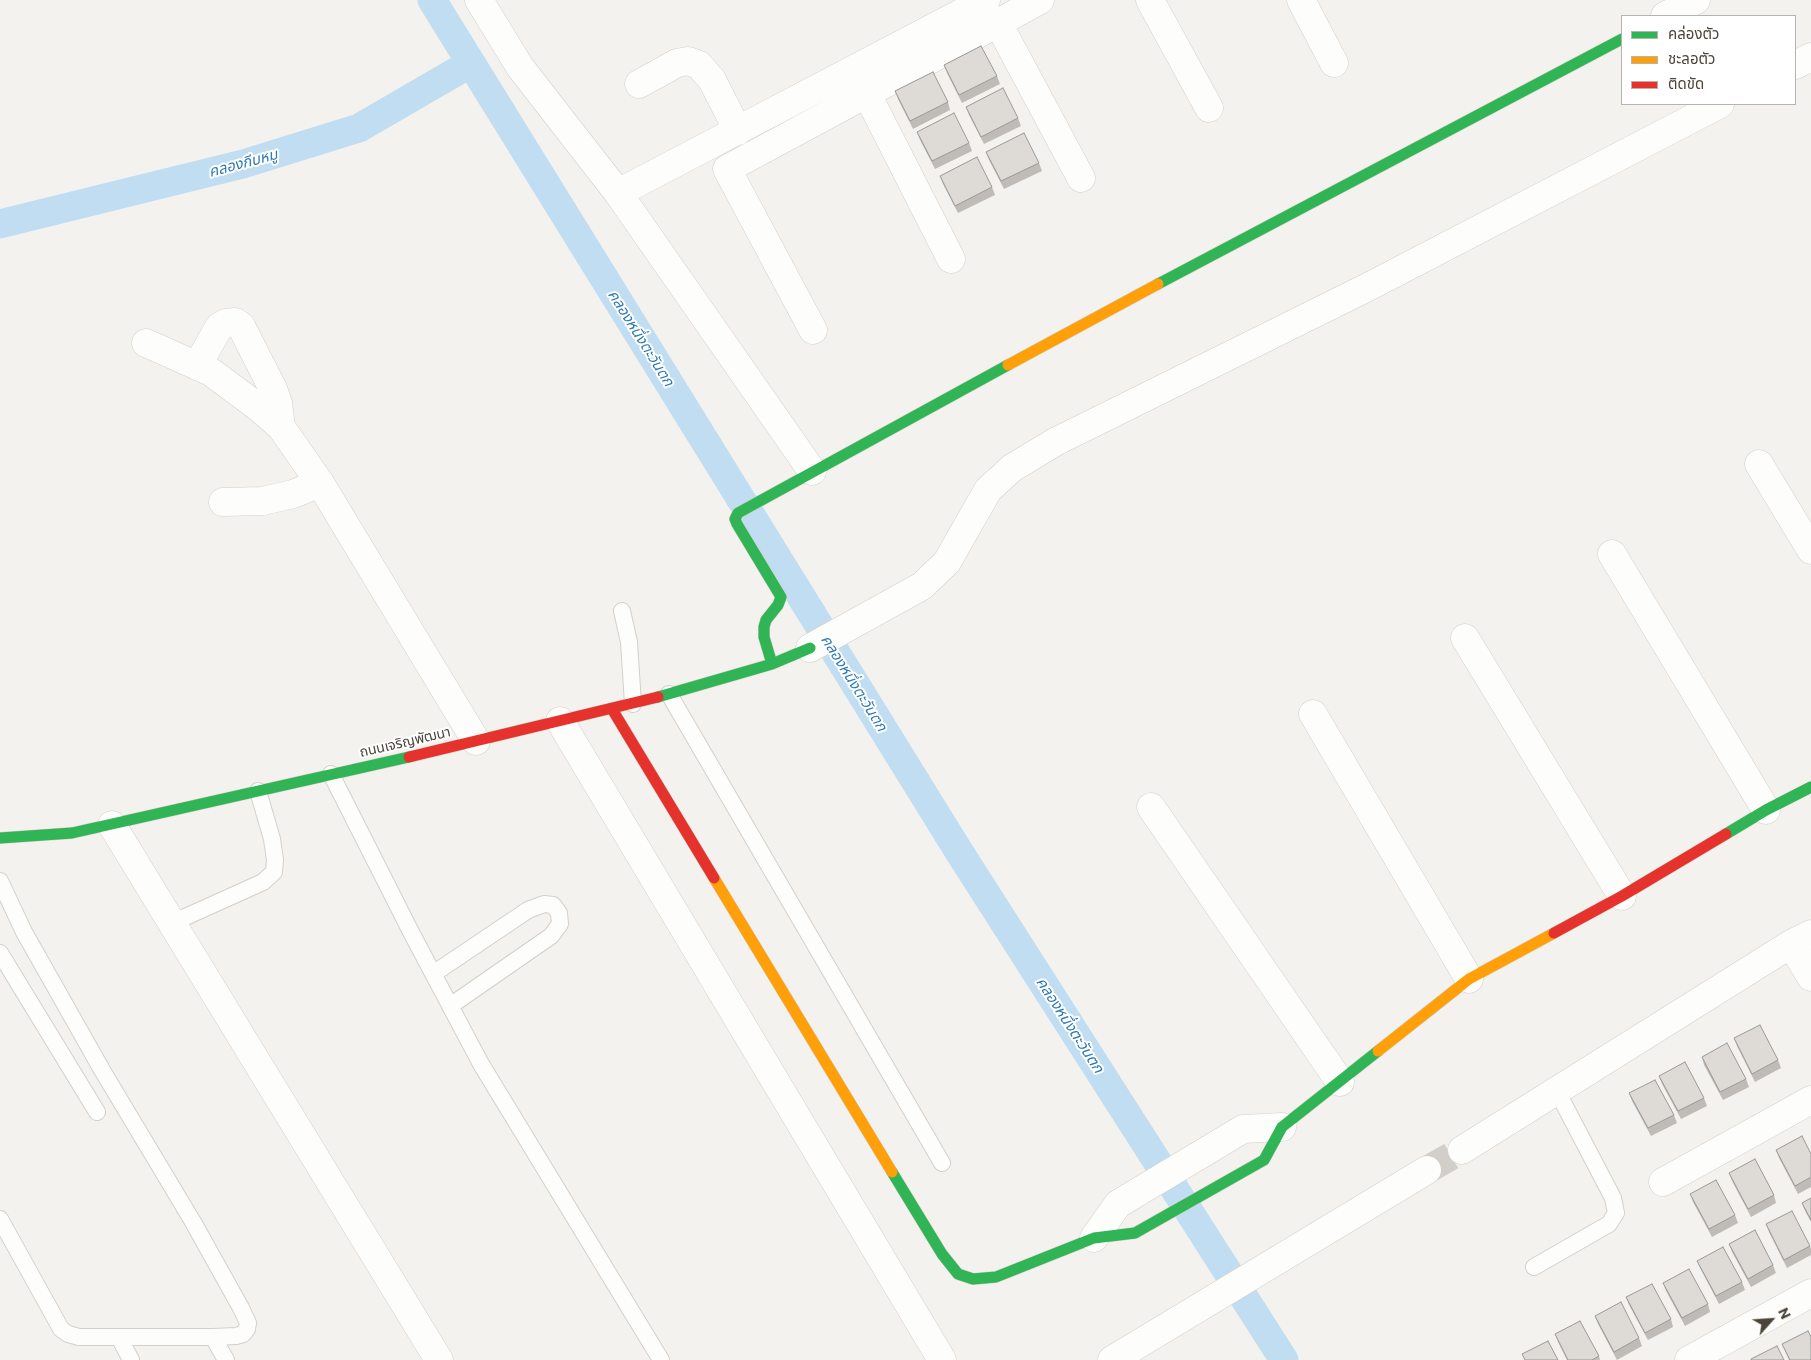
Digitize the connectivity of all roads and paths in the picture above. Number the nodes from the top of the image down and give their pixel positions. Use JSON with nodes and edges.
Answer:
{"nodes":[{"id":1,"x":479,"y":0,"type":"edge"},
{"id":2,"x":1040,"y":0,"type":"edge"},
{"id":3,"x":1150,"y":0,"type":"edge"},
{"id":4,"x":1301,"y":0,"type":"edge"},
{"id":5,"x":1696,"y":0,"type":"edge"},
{"id":6,"x":992,"y":11,"type":"edge"},
{"id":7,"x":1667,"y":15,"type":"edge"},
{"id":8,"x":1621,"y":40,"type":"edge"},
{"id":9,"x":1811,"y":57,"type":"edge"},
{"id":10,"x":1334,"y":63,"type":"dead end"},
{"id":11,"x":1796,"y":64,"type":"edge"},
{"id":12,"x":639,"y":84,"type":"dead end"},
{"id":13,"x":867,"y":94,"type":"junction"},
{"id":14,"x":1718,"y":105,"type":"edge"},
{"id":15,"x":1208,"y":108,"type":"dead end"},
{"id":16,"x":738,"y":131,"type":"junction"},
{"id":17,"x":1081,"y":178,"type":"dead end"},
{"id":18,"x":618,"y":193,"type":"junction"},
{"id":19,"x":951,"y":259,"type":"dead end"},
{"id":20,"x":813,"y":330,"type":"dead end"},
{"id":21,"x":146,"y":344,"type":"dead end"},
{"id":22,"x":197,"y":366,"type":"junction"},
{"id":23,"x":280,"y":427,"type":"junction"},
{"id":24,"x":1759,"y":464,"type":"dead end"},
{"id":25,"x":805,"y":476,"type":"junction"},
{"id":26,"x":320,"y":483,"type":"junction"},
{"id":27,"x":223,"y":502,"type":"dead end"},
{"id":28,"x":1811,"y":550,"type":"edge"},
{"id":29,"x":1612,"y":554,"type":"dead end"},
{"id":30,"x":622,"y":611,"type":"dead end"},
{"id":31,"x":1465,"y":638,"type":"dead end"},
{"id":32,"x":810,"y":648,"type":"joint"},
{"id":33,"x":772,"y":664,"type":"junction"},
{"id":34,"x":669,"y":694,"type":"junction"},
{"id":35,"x":633,"y":704,"type":"junction"},
{"id":36,"x":612,"y":709,"type":"junction"},
{"id":37,"x":1314,"y":714,"type":"dead end"},
{"id":38,"x":560,"y":721,"type":"junction"},
{"id":39,"x":476,"y":741,"type":"junction"},
{"id":40,"x":330,"y":774,"type":"junction"},
{"id":41,"x":1811,"y":787,"type":"edge"},
{"id":42,"x":258,"y":790,"type":"junction"},
{"id":43,"x":1151,"y":807,"type":"dead end"},
{"id":44,"x":1766,"y":810,"type":"junction"},
{"id":45,"x":112,"y":825,"type":"junction"},
{"id":46,"x":0,"y":838,"type":"edge"},
{"id":47,"x":0,"y":881,"type":"edge"},
{"id":48,"x":1622,"y":896,"type":"junction"},
{"id":49,"x":172,"y":923,"type":"junction"},
{"id":50,"x":1801,"y":939,"type":"edge"},
{"id":51,"x":0,"y":953,"type":"edge"},
{"id":52,"x":433,"y":974,"type":"junction"},
{"id":53,"x":1811,"y":977,"type":"edge"},
{"id":54,"x":1469,"y":979,"type":"junction"},
{"id":55,"x":450,"y":1006,"type":"junction"},
{"id":56,"x":1340,"y":1082,"type":"junction"},
{"id":57,"x":1557,"y":1091,"type":"junction"},
{"id":58,"x":1811,"y":1100,"type":"edge"},
{"id":59,"x":96,"y":1112,"type":"dead end"},
{"id":60,"x":1282,"y":1128,"type":"junction"},
{"id":61,"x":1462,"y":1150,"type":"tunnel mouth"},
{"id":62,"x":942,"y":1163,"type":"dead end"},
{"id":63,"x":1427,"y":1170,"type":"tunnel mouth"},
{"id":64,"x":1662,"y":1182,"type":"dead end"},
{"id":65,"x":0,"y":1219,"type":"edge"},
{"id":66,"x":1094,"y":1238,"type":"junction"},
{"id":67,"x":1534,"y":1267,"type":"dead end"},
{"id":68,"x":1811,"y":1292,"type":"edge"},
{"id":69,"x":119,"y":1337,"type":"junction"},
{"id":70,"x":214,"y":1337,"type":"junction"},
{"id":71,"x":131,"y":1360,"type":"edge"},
{"id":72,"x":226,"y":1360,"type":"edge"},
{"id":73,"x":439,"y":1360,"type":"edge"},
{"id":74,"x":661,"y":1360,"type":"edge"},
{"id":75,"x":942,"y":1360,"type":"edge"},
{"id":76,"x":1112,"y":1360,"type":"edge"},
{"id":77,"x":1689,"y":1360,"type":"edge"}],
"edges":[{"from":1,"to":18,"type":"street"},
{"from":2,"to":6,"type":"street"},
{"from":3,"to":15,"type":"street"},
{"from":4,"to":10,"type":"street"},
{"from":5,"to":7,"type":"street"},
{"from":6,"to":13,"type":"street"},
{"from":6,"to":16,"type":"street"},
{"from":6,"to":17,"type":"street"},
{"from":8,"to":25,"type":"street"},
{"from":9,"to":11,"type":"street"},
{"from":12,"to":16,"type":"street"},
{"from":13,"to":19,"type":"street"},
{"from":13,"to":20,"type":"street"},
{"from":14,"to":32,"type":"street"},
{"from":16,"to":18,"type":"street"},
{"from":18,"to":25,"type":"street"},
{"from":21,"to":22,"type":"street"},
{"from":22,"to":23,"type":"street"},
{"from":22,"to":23,"type":"street"},
{"from":23,"to":26,"type":"street"},
{"from":24,"to":28,"type":"street"},
{"from":25,"to":33,"type":"street"},
{"from":26,"to":27,"type":"street"},
{"from":26,"to":39,"type":"street"},
{"from":29,"to":44,"type":"street"},
{"from":30,"to":35,"type":"lane"},
{"from":31,"to":48,"type":"street"},
{"from":32,"to":33,"type":"street","name":"ถนนเจริญพัฒนา"},
{"from":33,"to":34,"type":"street","name":"ถนนเจริญพัฒนา"},
{"from":34,"to":35,"type":"street","name":"ถนนเจริญพัฒนา"},
{"from":34,"to":62,"type":"lane"},
{"from":35,"to":36,"type":"street","name":"ถนนเจริญพัฒนา"},
{"from":36,"to":38,"type":"street","name":"ถนนเจริญพัฒนา"},
{"from":36,"to":66,"type":"street"},
{"from":37,"to":54,"type":"street"},
{"from":38,"to":39,"type":"street","name":"ถนนเจริญพัฒนา"},
{"from":38,"to":75,"type":"street"},
{"from":39,"to":40,"type":"street","name":"ถนนเจริญพัฒนา"},
{"from":40,"to":42,"type":"street","name":"ถนนเจริญพัฒนา"},
{"from":40,"to":52,"type":"lane"},
{"from":41,"to":44,"type":"street"},
{"from":42,"to":45,"type":"street","name":"ถนนเจริญพัฒนา"},
{"from":42,"to":49,"type":"lane"},
{"from":43,"to":56,"type":"street"},
{"from":44,"to":48,"type":"street"},
{"from":45,"to":46,"type":"street","name":"ถนนเจริญพัฒนา"},
{"from":45,"to":49,"type":"street"},
{"from":47,"to":70,"type":"lane"},
{"from":48,"to":54,"type":"street"},
{"from":49,"to":73,"type":"street"},
{"from":50,"to":53,"type":"street"},
{"from":50,"to":57,"type":"street"},
{"from":51,"to":59,"type":"lane"},
{"from":52,"to":55,"type":"lane"},
{"from":52,"to":55,"type":"lane"},
{"from":54,"to":56,"type":"street"},
{"from":55,"to":74,"type":"lane"},
{"from":56,"to":60,"type":"street"},
{"from":57,"to":61,"type":"street"},
{"from":57,"to":67,"type":"lane"},
{"from":58,"to":64,"type":"street"},
{"from":60,"to":66,"type":"street"},
{"from":60,"to":66,"type":"street"},
{"from":63,"to":76,"type":"street"},
{"from":65,"to":69,"type":"lane"},
{"from":68,"to":77,"type":"street"},
{"from":69,"to":70,"type":"lane"},
{"from":69,"to":71,"type":"lane"},
{"from":70,"to":72,"type":"lane"}]}
